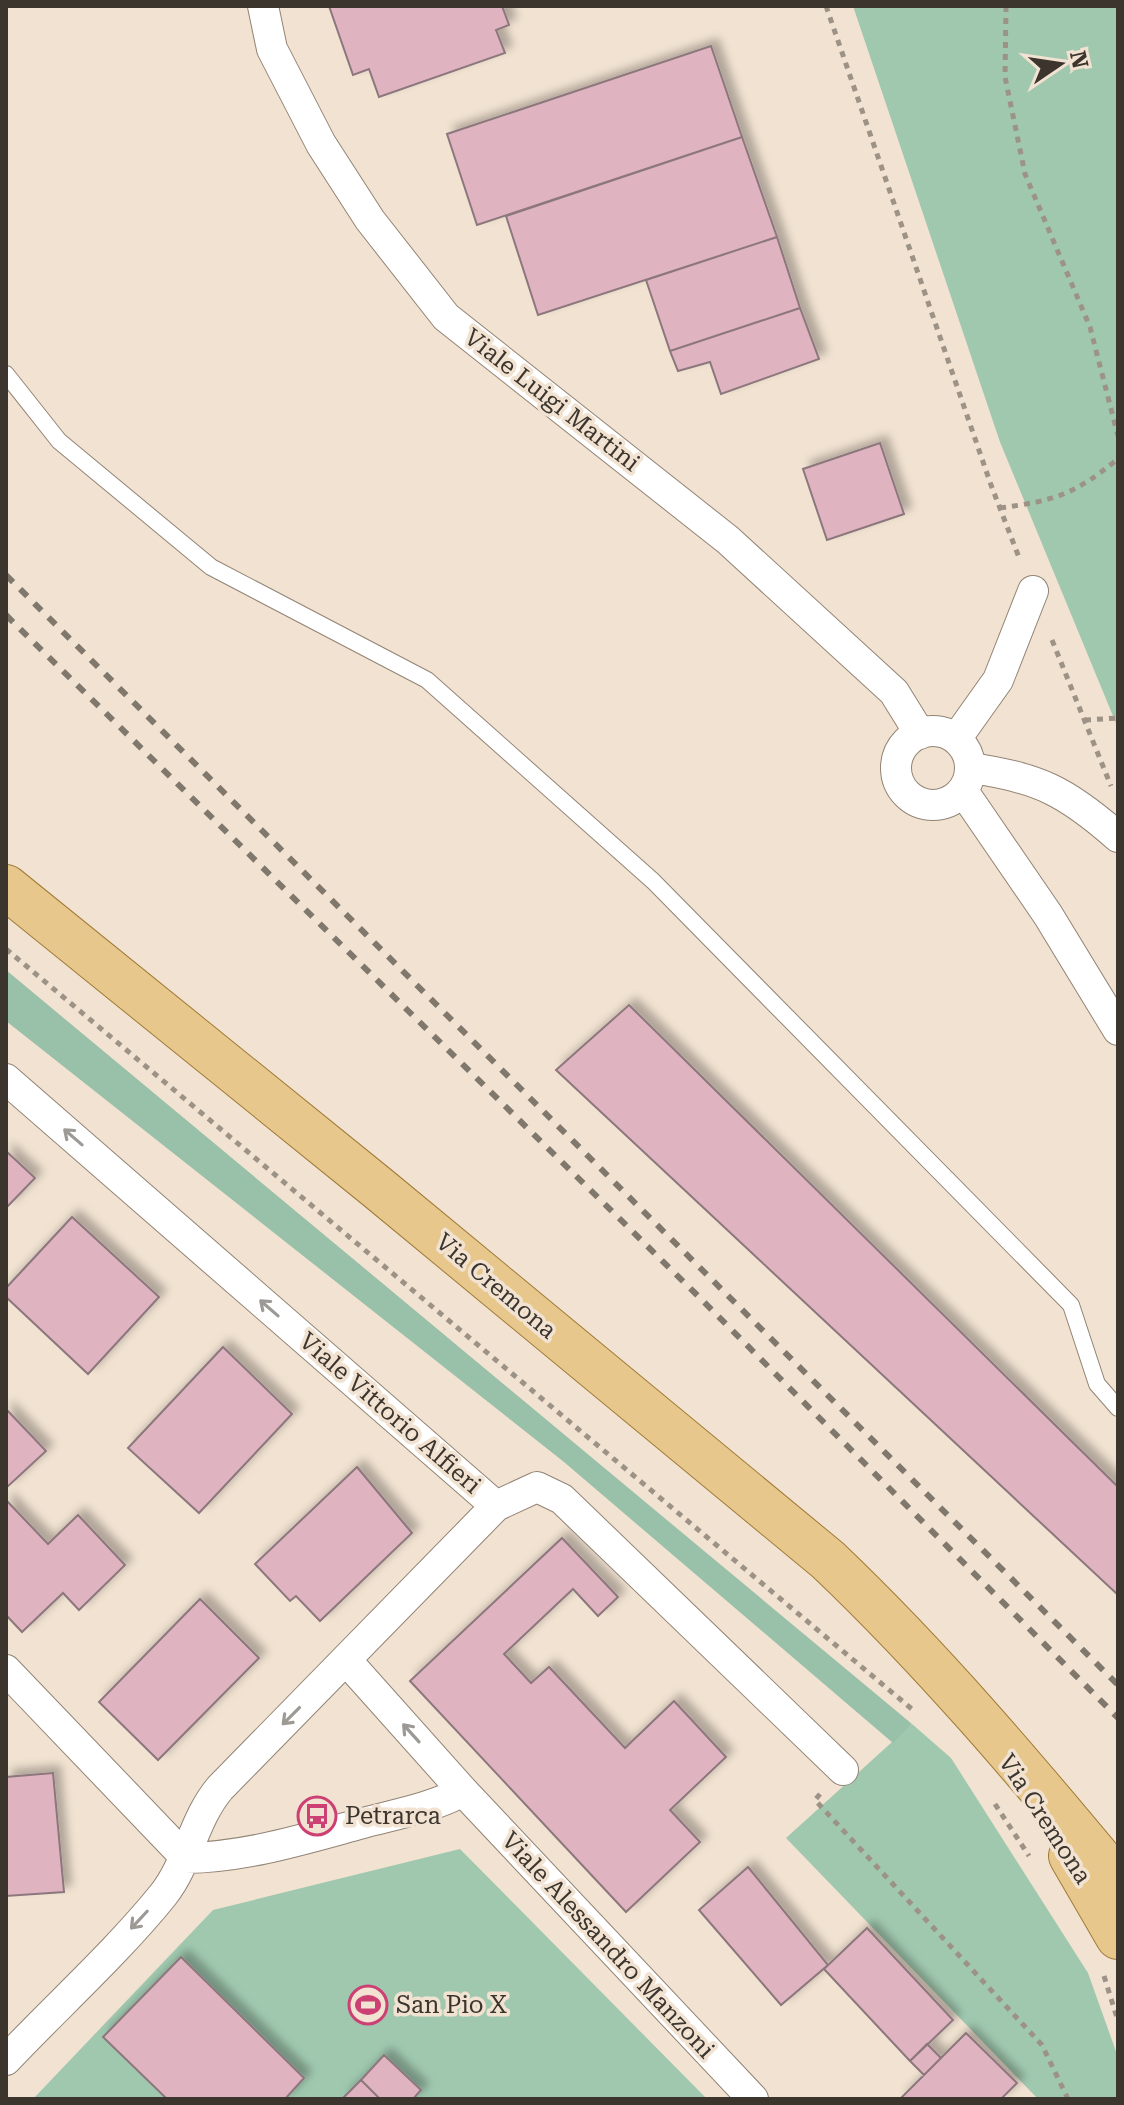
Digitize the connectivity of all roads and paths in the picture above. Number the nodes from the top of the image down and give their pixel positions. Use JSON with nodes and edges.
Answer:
{"nodes":[{"id":1,"x":263,"y":6,"type":"edge"},
{"id":2,"x":826,"y":6,"type":"edge"},
{"id":3,"x":1006,"y":6,"type":"edge"},
{"id":4,"x":6,"y":374,"type":"edge"},
{"id":5,"x":1118,"y":436,"type":"edge"},
{"id":6,"x":1118,"y":459,"type":"edge"},
{"id":7,"x":1000,"y":508,"type":"junction"},
{"id":8,"x":1033,"y":591,"type":"junction"},
{"id":9,"x":1118,"y":718,"type":"edge"},
{"id":10,"x":1085,"y":720,"type":"junction"},
{"id":11,"x":920,"y":734,"type":"junction"},
{"id":12,"x":956,"y":739,"type":"junction"},
{"id":13,"x":967,"y":779,"type":"junction"},
{"id":14,"x":1112,"y":789,"type":"dead end"},
{"id":15,"x":1118,"y":837,"type":"edge"},
{"id":16,"x":6,"y":887,"type":"edge"},
{"id":17,"x":6,"y":949,"type":"edge"},
{"id":18,"x":1118,"y":1030,"type":"edge"},
{"id":19,"x":6,"y":1079,"type":"edge"},
{"id":20,"x":1118,"y":1408,"type":"edge"},
{"id":21,"x":496,"y":1506,"type":"junction"},
{"id":22,"x":346,"y":1660,"type":"junction"},
{"id":23,"x":6,"y":1670,"type":"edge"},
{"id":24,"x":970,"y":1704,"type":"junction"},
{"id":25,"x":923,"y":1719,"type":"dead end"},
{"id":26,"x":843,"y":1770,"type":"joint"},
{"id":27,"x":463,"y":1791,"type":"junction"},
{"id":28,"x":993,"y":1801,"type":"dead end"},
{"id":29,"x":186,"y":1858,"type":"junction"},
{"id":30,"x":1035,"y":1866,"type":"dead end"},
{"id":31,"x":1118,"y":1881,"type":"edge"},
{"id":32,"x":1110,"y":1953,"type":"edge"},
{"id":33,"x":1118,"y":2021,"type":"edge"},
{"id":34,"x":6,"y":2060,"type":"edge"},
{"id":35,"x":753,"y":2099,"type":"edge"},
{"id":36,"x":1068,"y":2099,"type":"edge"}],
"edges":[{"from":1,"to":11,"type":"street","name":"Viale Luigi Martini"},
{"from":2,"to":7,"type":"path"},
{"from":3,"to":5,"type":"path"},
{"from":4,"to":20,"type":"lane"},
{"from":6,"to":7,"type":"path"},
{"from":7,"to":8,"type":"path"},
{"from":8,"to":10,"type":"path"},
{"from":8,"to":12,"type":"street"},
{"from":9,"to":10,"type":"path"},
{"from":10,"to":14,"type":"path"},
{"from":11,"to":12,"type":"street"},
{"from":11,"to":13,"type":"street"},
{"from":12,"to":13,"type":"street"},
{"from":13,"to":15,"type":"street"},
{"from":13,"to":18,"type":"street"},
{"from":16,"to":24,"type":"main road","name":"Via Cremona"},
{"from":17,"to":25,"type":"path"},
{"from":21,"to":19,"type":"street","name":"Viale Vittorio Alfieri","one_way":true},
{"from":21,"to":22,"type":"street"},
{"from":21,"to":26,"type":"street","name":"Viale Vittorio Alfieri"},
{"from":27,"to":22,"type":"street","name":"Viale Alessandro Manzoni","one_way":true},
{"from":22,"to":29,"type":"street","one_way":true},
{"from":23,"to":29,"type":"street"},
{"from":24,"to":31,"type":"main road","name":"Via Cremona"},
{"from":24,"to":32,"type":"main road","name":"Via Cremona"},
{"from":26,"to":36,"type":"path"},
{"from":27,"to":29,"type":"street"},
{"from":27,"to":35,"type":"street","name":"Viale Alessandro Manzoni"},
{"from":28,"to":30,"type":"path"},
{"from":29,"to":34,"type":"street","one_way":true},
{"from":32,"to":33,"type":"path"}]}
